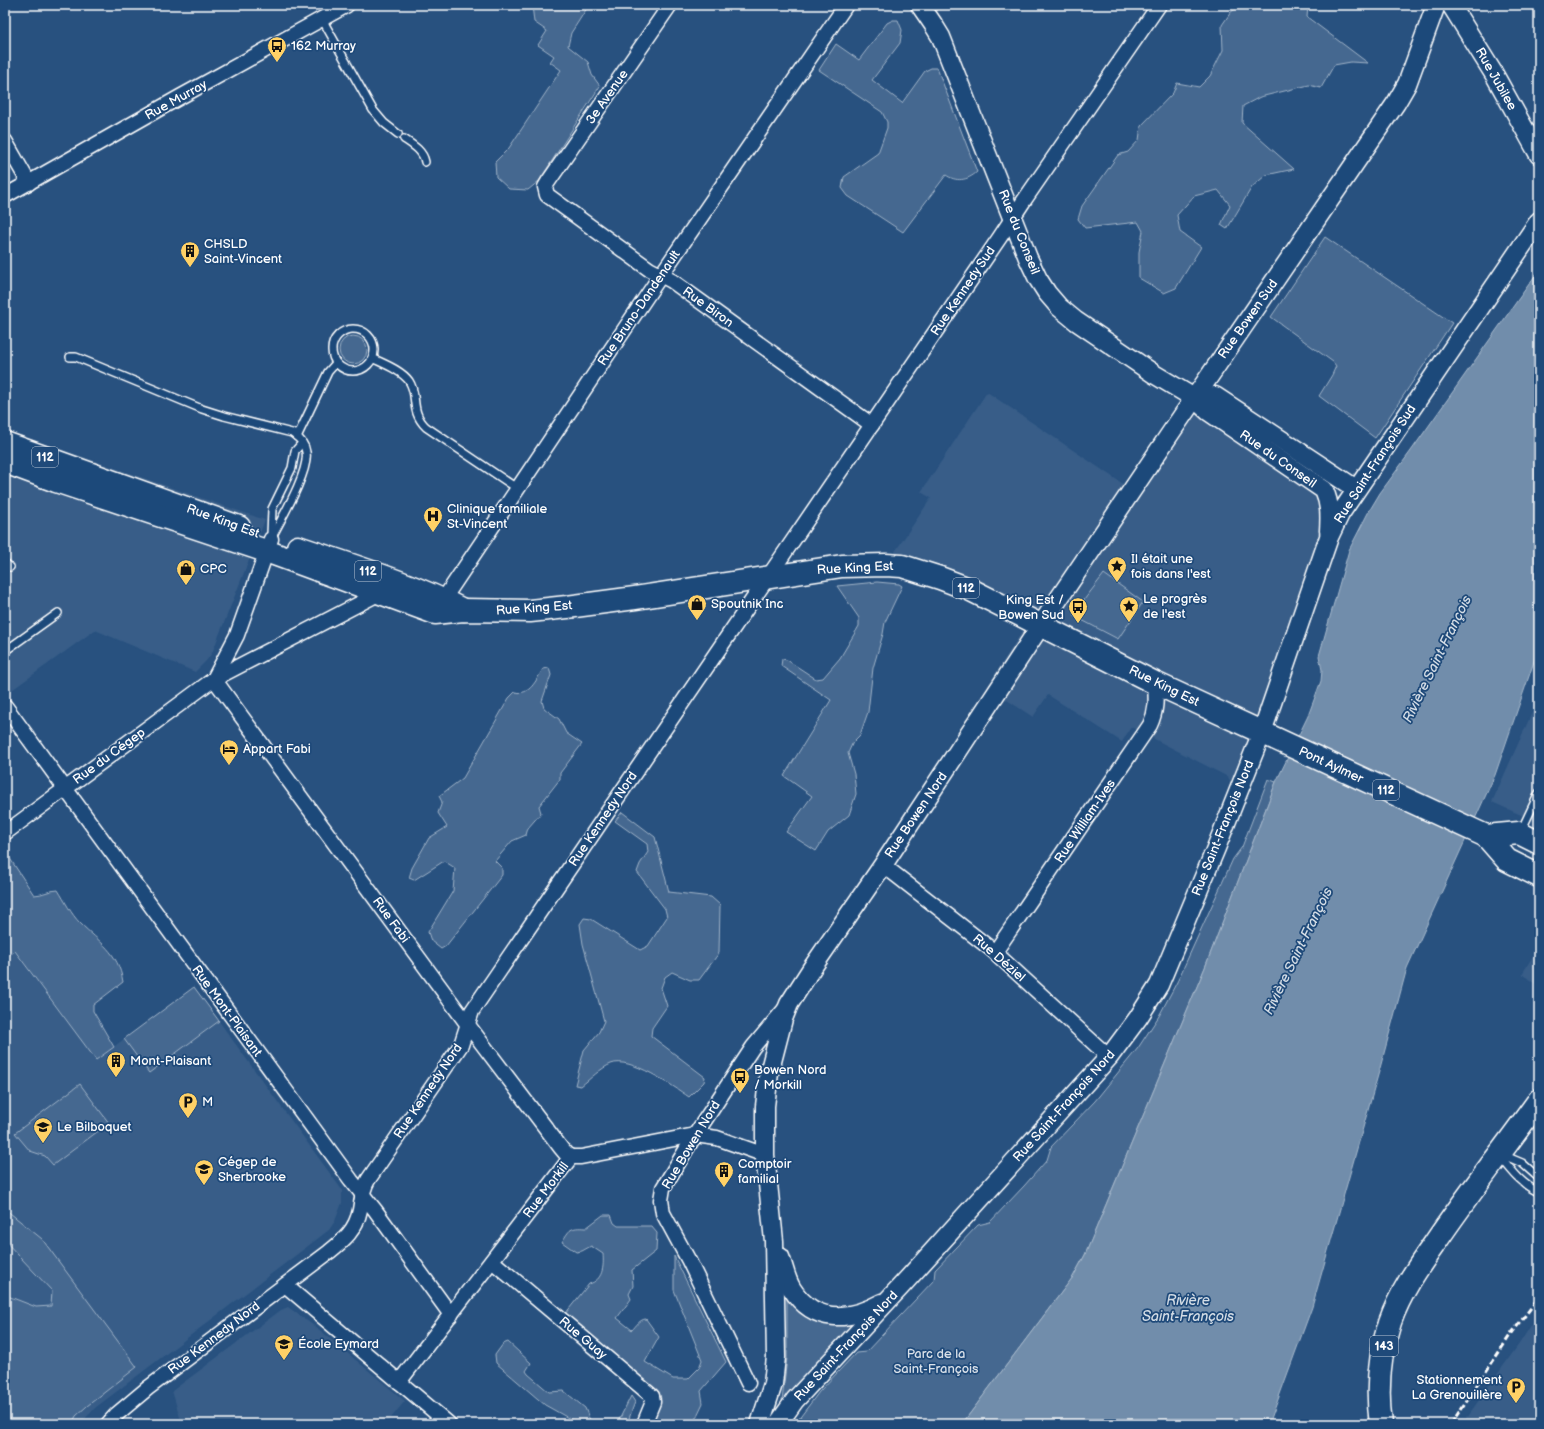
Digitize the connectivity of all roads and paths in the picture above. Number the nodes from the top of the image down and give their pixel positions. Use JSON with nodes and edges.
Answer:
{"nodes":[{"id":1,"x":347,"y":5,"type":"edge"},
{"id":2,"x":670,"y":5,"type":"edge"},
{"id":3,"x":846,"y":5,"type":"edge"},
{"id":4,"x":920,"y":5,"type":"edge"},
{"id":5,"x":1159,"y":5,"type":"edge"},
{"id":6,"x":1436,"y":5,"type":"edge"},
{"id":7,"x":1451,"y":5,"type":"edge"},
{"id":8,"x":322,"y":19,"type":"junction"},
{"id":9,"x":398,"y":134,"type":"dead end"},
{"id":10,"x":404,"y":139,"type":"dead end"},
{"id":11,"x":5,"y":140,"type":"edge"},
{"id":12,"x":1539,"y":155,"type":"edge"},
{"id":13,"x":424,"y":162,"type":"dead end"},
{"id":14,"x":29,"y":183,"type":"junction"},
{"id":15,"x":545,"y":191,"type":"joint"},
{"id":16,"x":5,"y":196,"type":"edge"},
{"id":17,"x":1013,"y":217,"type":"junction"},
{"id":18,"x":1539,"y":221,"type":"edge"},
{"id":19,"x":661,"y":276,"type":"junction"},
{"id":20,"x":70,"y":358,"type":"dead end"},
{"id":21,"x":372,"y":358,"type":"junction"},
{"id":22,"x":336,"y":363,"type":"junction"},
{"id":23,"x":1154,"y":374,"type":"junction"},
{"id":24,"x":1194,"y":398,"type":"junction"},
{"id":25,"x":872,"y":425,"type":"junction"},
{"id":26,"x":1176,"y":425,"type":"junction"},
{"id":27,"x":300,"y":440,"type":"junction"},
{"id":28,"x":5,"y":444,"type":"edge"},
{"id":29,"x":5,"y":462,"type":"edge"},
{"id":30,"x":518,"y":489,"type":"junction"},
{"id":31,"x":1356,"y":489,"type":"junction"},
{"id":32,"x":1329,"y":537,"type":"junction"},
{"id":33,"x":269,"y":545,"type":"junction"},
{"id":34,"x":768,"y":577,"type":"junction"},
{"id":35,"x":380,"y":593,"type":"junction"},
{"id":36,"x":439,"y":607,"type":"junction"},
{"id":37,"x":58,"y":613,"type":"dead end"},
{"id":38,"x":1041,"y":625,"type":"junction"},
{"id":39,"x":5,"y":651,"type":"edge"},
{"id":40,"x":214,"y":679,"type":"junction"},
{"id":41,"x":1155,"y":683,"type":"junction"},
{"id":42,"x":5,"y":706,"type":"edge"},
{"id":43,"x":1262,"y":732,"type":"junction"},
{"id":44,"x":64,"y":789,"type":"junction"},
{"id":45,"x":1539,"y":793,"type":"edge"},
{"id":46,"x":5,"y":833,"type":"edge"},
{"id":47,"x":1520,"y":833,"type":"junction"},
{"id":48,"x":1486,"y":836,"type":"junction"},
{"id":49,"x":1539,"y":843,"type":"edge"},
{"id":50,"x":883,"y":865,"type":"junction"},
{"id":51,"x":1539,"y":876,"type":"edge"},
{"id":52,"x":995,"y":952,"type":"junction"},
{"id":53,"x":789,"y":1004,"type":"junction"},
{"id":54,"x":468,"y":1025,"type":"junction"},
{"id":55,"x":1109,"y":1057,"type":"junction"},
{"id":56,"x":1539,"y":1100,"type":"edge"},
{"id":57,"x":695,"y":1135,"type":"junction"},
{"id":58,"x":1499,"y":1154,"type":"junction"},
{"id":59,"x":765,"y":1155,"type":"junction"},
{"id":60,"x":571,"y":1157,"type":"junction"},
{"id":61,"x":1539,"y":1178,"type":"edge"},
{"id":62,"x":1539,"y":1192,"type":"edge"},
{"id":63,"x":362,"y":1194,"type":"junction"},
{"id":64,"x":774,"y":1241,"type":"junction"},
{"id":65,"x":492,"y":1261,"type":"junction"},
{"id":66,"x":285,"y":1285,"type":"junction"},
{"id":67,"x":891,"y":1298,"type":"junction"},
{"id":68,"x":451,"y":1314,"type":"junction"},
{"id":69,"x":399,"y":1382,"type":"junction"},
{"id":70,"x":748,"y":1383,"type":"dead end"},
{"id":71,"x":108,"y":1424,"type":"edge"},
{"id":72,"x":449,"y":1424,"type":"edge"},
{"id":73,"x":644,"y":1424,"type":"edge"},
{"id":74,"x":760,"y":1424,"type":"edge"},
{"id":75,"x":778,"y":1424,"type":"edge"},
{"id":76,"x":1381,"y":1424,"type":"edge"}],
"edges":[{"from":1,"to":8,"type":"street","name":"Rue Murray"},
{"from":2,"to":15,"type":"street","name":"3e Avenue"},
{"from":3,"to":19,"type":"street","name":"Rue Bruno-Dandenault"},
{"from":4,"to":17,"type":"street","name":"Rue du Conseil"},
{"from":5,"to":17,"type":"street","name":"Rue Kennedy Sud"},
{"from":6,"to":24,"type":"street","name":"Rue Bowen Sud"},
{"from":7,"to":12,"type":"street","name":"Rue Jubilee"},
{"from":8,"to":9,"type":"lane"},
{"from":8,"to":14,"type":"street","name":"Rue Murray"},
{"from":10,"to":13,"type":"lane"},
{"from":11,"to":14,"type":"street"},
{"from":14,"to":16,"type":"street","name":"Rue Murray"},
{"from":15,"to":19,"type":"street","name":"Rue Biron"},
{"from":17,"to":23,"type":"street","name":"Rue du Conseil"},
{"from":17,"to":25,"type":"street","name":"Rue Kennedy Sud"},
{"from":18,"to":31,"type":"street","name":"Rue Saint-François Sud"},
{"from":19,"to":25,"type":"street","name":"Rue Biron"},
{"from":19,"to":30,"type":"street","name":"Rue Bruno-Dandenault"},
{"from":20,"to":27,"type":"lane"},
{"from":21,"to":22,"type":"lane"},
{"from":21,"to":22,"type":"lane"},
{"from":21,"to":30,"type":"lane"},
{"from":22,"to":27,"type":"lane"},
{"from":23,"to":24,"type":"street","name":"Rue du Conseil"},
{"from":23,"to":26,"type":"street"},
{"from":24,"to":26,"type":"street","name":"Rue Bowen Sud"},
{"from":24,"to":31,"type":"street","name":"Rue du Conseil"},
{"from":24,"to":32,"type":"street","name":"Rue du Conseil"},
{"from":25,"to":34,"type":"street","name":"Rue Kennedy Sud"},
{"from":26,"to":38,"type":"street","name":"Rue Bowen Sud"},
{"from":27,"to":33,"type":"lane"},
{"from":27,"to":33,"type":"lane"},
{"from":28,"to":33,"type":"main road","name":"Rue King Est","number":"112"},
{"from":29,"to":33,"type":"main road","name":"Rue King Est","number":"112"},
{"from":30,"to":36,"type":"street","name":"Rue Bruno-Dandenault"},
{"from":31,"to":32,"type":"street","name":"Rue Saint-François Sud"},
{"from":32,"to":43,"type":"street","name":"Rue Saint-François Sud"},
{"from":33,"to":35,"type":"main road","name":"Rue King Est","number":"112"},
{"from":33,"to":36,"type":"main road","name":"Rue King Est","number":"112"},
{"from":33,"to":40,"type":"street","name":"Rue du Cégep"},
{"from":34,"to":36,"type":"main road","name":"Rue King Est","number":"112"},
{"from":34,"to":38,"type":"main road","name":"Rue King Est","number":"112"},
{"from":34,"to":54,"type":"street","name":"Rue Kennedy Nord"},
{"from":35,"to":36,"type":"main road","name":"Rue King Est","number":"112"},
{"from":35,"to":40,"type":"street","name":"Rue du Cégep"},
{"from":37,"to":39,"type":"lane"},
{"from":38,"to":41,"type":"main road","name":"Rue King Est","number":"112"},
{"from":38,"to":50,"type":"street","name":"Rue Bowen Nord"},
{"from":40,"to":44,"type":"street","name":"Rue du Cégep"},
{"from":40,"to":54,"type":"street","name":"Rue Fabi"},
{"from":41,"to":43,"type":"main road","name":"Rue King Est","number":"112"},
{"from":41,"to":52,"type":"street","name":"Rue William-Ives"},
{"from":42,"to":44,"type":"street","name":"Rue Mont-Plaisant"},
{"from":43,"to":48,"type":"main road","name":"Pont Aylmer","number":"112"},
{"from":43,"to":55,"type":"street","name":"Rue Saint-François Nord"},
{"from":44,"to":46,"type":"street","name":"Rue du Cégep"},
{"from":44,"to":63,"type":"street","name":"Rue Mont-Plaisant"},
{"from":45,"to":47,"type":"lane"},
{"from":47,"to":48,"type":"main road","number":"112"},
{"from":47,"to":49,"type":"main road"},
{"from":48,"to":51,"type":"main road","number":"112"},
{"from":50,"to":52,"type":"street","name":"Rue Déziel"},
{"from":50,"to":53,"type":"street","name":"Rue Bowen Nord"},
{"from":52,"to":55,"type":"street","name":"Rue Déziel"},
{"from":53,"to":57,"type":"street","name":"Rue Bowen Nord"},
{"from":53,"to":59,"type":"street","name":"Rue Bowen Nord"},
{"from":54,"to":60,"type":"street","name":"Rue Fabi"},
{"from":54,"to":63,"type":"street","name":"Rue Kennedy Nord"},
{"from":55,"to":67,"type":"street","name":"Rue Saint-François Nord"},
{"from":56,"to":58,"type":"main road","number":"143"},
{"from":57,"to":59,"type":"street","name":"Rue Morkill"},
{"from":57,"to":60,"type":"street","name":"Rue Morkill"},
{"from":57,"to":70,"type":"street","name":"Rue Bowen Nord"},
{"from":58,"to":61,"type":"lane"},
{"from":58,"to":62,"type":"lane"},
{"from":58,"to":76,"type":"main road","number":"143"},
{"from":59,"to":64,"type":"street","name":"Rue Bowen Nord"},
{"from":60,"to":65,"type":"street","name":"Rue Morkill"},
{"from":63,"to":66,"type":"street","name":"Rue Kennedy Nord"},
{"from":63,"to":68,"type":"street","name":"Rue Mont-Plaisant"},
{"from":64,"to":67,"type":"street"},
{"from":64,"to":74,"type":"street","name":"Rue Bowen Nord"},
{"from":65,"to":68,"type":"street","name":"Rue Morkill"},
{"from":65,"to":73,"type":"street","name":"Rue Guay"},
{"from":66,"to":69,"type":"street"},
{"from":66,"to":71,"type":"street","name":"Rue Kennedy Nord"},
{"from":67,"to":75,"type":"street","name":"Rue Saint-François Nord"},
{"from":68,"to":69,"type":"street","name":"Rue Morkill"},
{"from":69,"to":72,"type":"street"}]}
